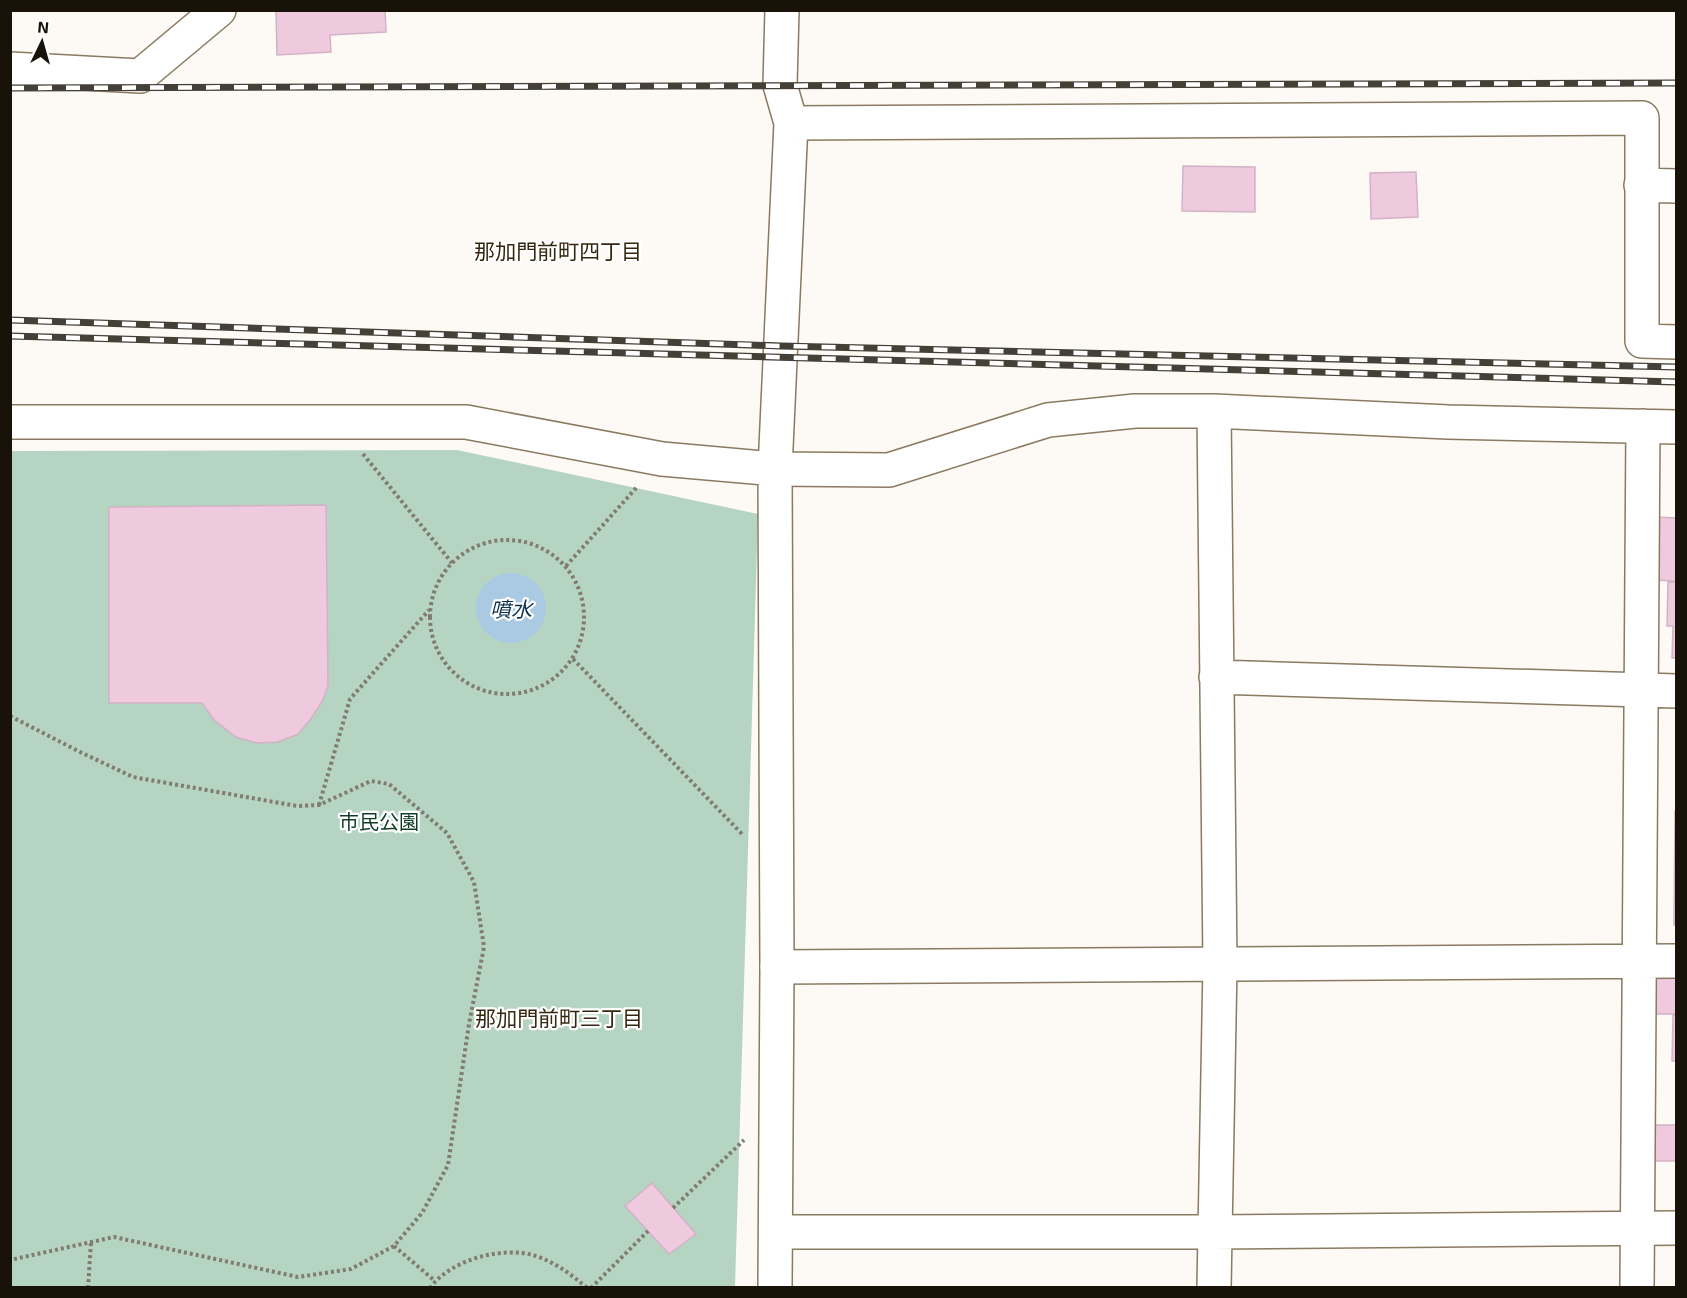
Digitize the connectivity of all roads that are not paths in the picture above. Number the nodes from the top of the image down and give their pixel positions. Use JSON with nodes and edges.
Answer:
{"nodes":[{"id":1,"x":219,"y":10,"type":"edge"},
{"id":2,"x":782,"y":10,"type":"edge"},
{"id":3,"x":10,"y":69,"type":"edge"},
{"id":4,"x":791,"y":123,"type":"junction"},
{"id":5,"x":1641,"y":185,"type":"junction"},
{"id":6,"x":1677,"y":186,"type":"edge"},
{"id":7,"x":1677,"y":342,"type":"edge"},
{"id":8,"x":1214,"y":411,"type":"junction"},
{"id":9,"x":10,"y":422,"type":"edge"},
{"id":10,"x":1643,"y":426,"type":"junction"},
{"id":11,"x":1677,"y":426,"type":"edge"},
{"id":12,"x":775,"y":469,"type":"junction"},
{"id":13,"x":1216,"y":677,"type":"junction"},
{"id":14,"x":1640,"y":690,"type":"junction"},
{"id":15,"x":1677,"y":691,"type":"edge"},
{"id":16,"x":1638,"y":961,"type":"junction"},
{"id":17,"x":1677,"y":961,"type":"edge"},
{"id":18,"x":1220,"y":964,"type":"junction"},
{"id":19,"x":777,"y":967,"type":"junction"},
{"id":20,"x":1637,"y":1228,"type":"junction"},
{"id":21,"x":1677,"y":1228,"type":"edge"},
{"id":22,"x":777,"y":1232,"type":"junction"},
{"id":23,"x":1215,"y":1232,"type":"junction"},
{"id":24,"x":775,"y":1287,"type":"edge"},
{"id":25,"x":1214,"y":1287,"type":"edge"},
{"id":26,"x":1637,"y":1287,"type":"edge"}],
"edges":[{"from":1,"to":3,"type":"street"},
{"from":2,"to":4,"type":"street"},
{"from":4,"to":5,"type":"street"},
{"from":4,"to":12,"type":"street"},
{"from":5,"to":6,"type":"street"},
{"from":5,"to":7,"type":"street"},
{"from":8,"to":10,"type":"street"},
{"from":8,"to":12,"type":"street"},
{"from":8,"to":13,"type":"street"},
{"from":9,"to":12,"type":"street"},
{"from":10,"to":11,"type":"street"},
{"from":10,"to":14,"type":"street"},
{"from":12,"to":19,"type":"street"},
{"from":13,"to":14,"type":"street"},
{"from":13,"to":18,"type":"street"},
{"from":14,"to":15,"type":"street"},
{"from":14,"to":16,"type":"street"},
{"from":16,"to":17,"type":"street"},
{"from":16,"to":18,"type":"street"},
{"from":16,"to":20,"type":"street"},
{"from":18,"to":19,"type":"street"},
{"from":18,"to":23,"type":"street"},
{"from":19,"to":22,"type":"street"},
{"from":20,"to":21,"type":"street"},
{"from":20,"to":23,"type":"street"},
{"from":20,"to":26,"type":"street"},
{"from":22,"to":23,"type":"street"},
{"from":22,"to":24,"type":"street"},
{"from":23,"to":25,"type":"street"}]}
